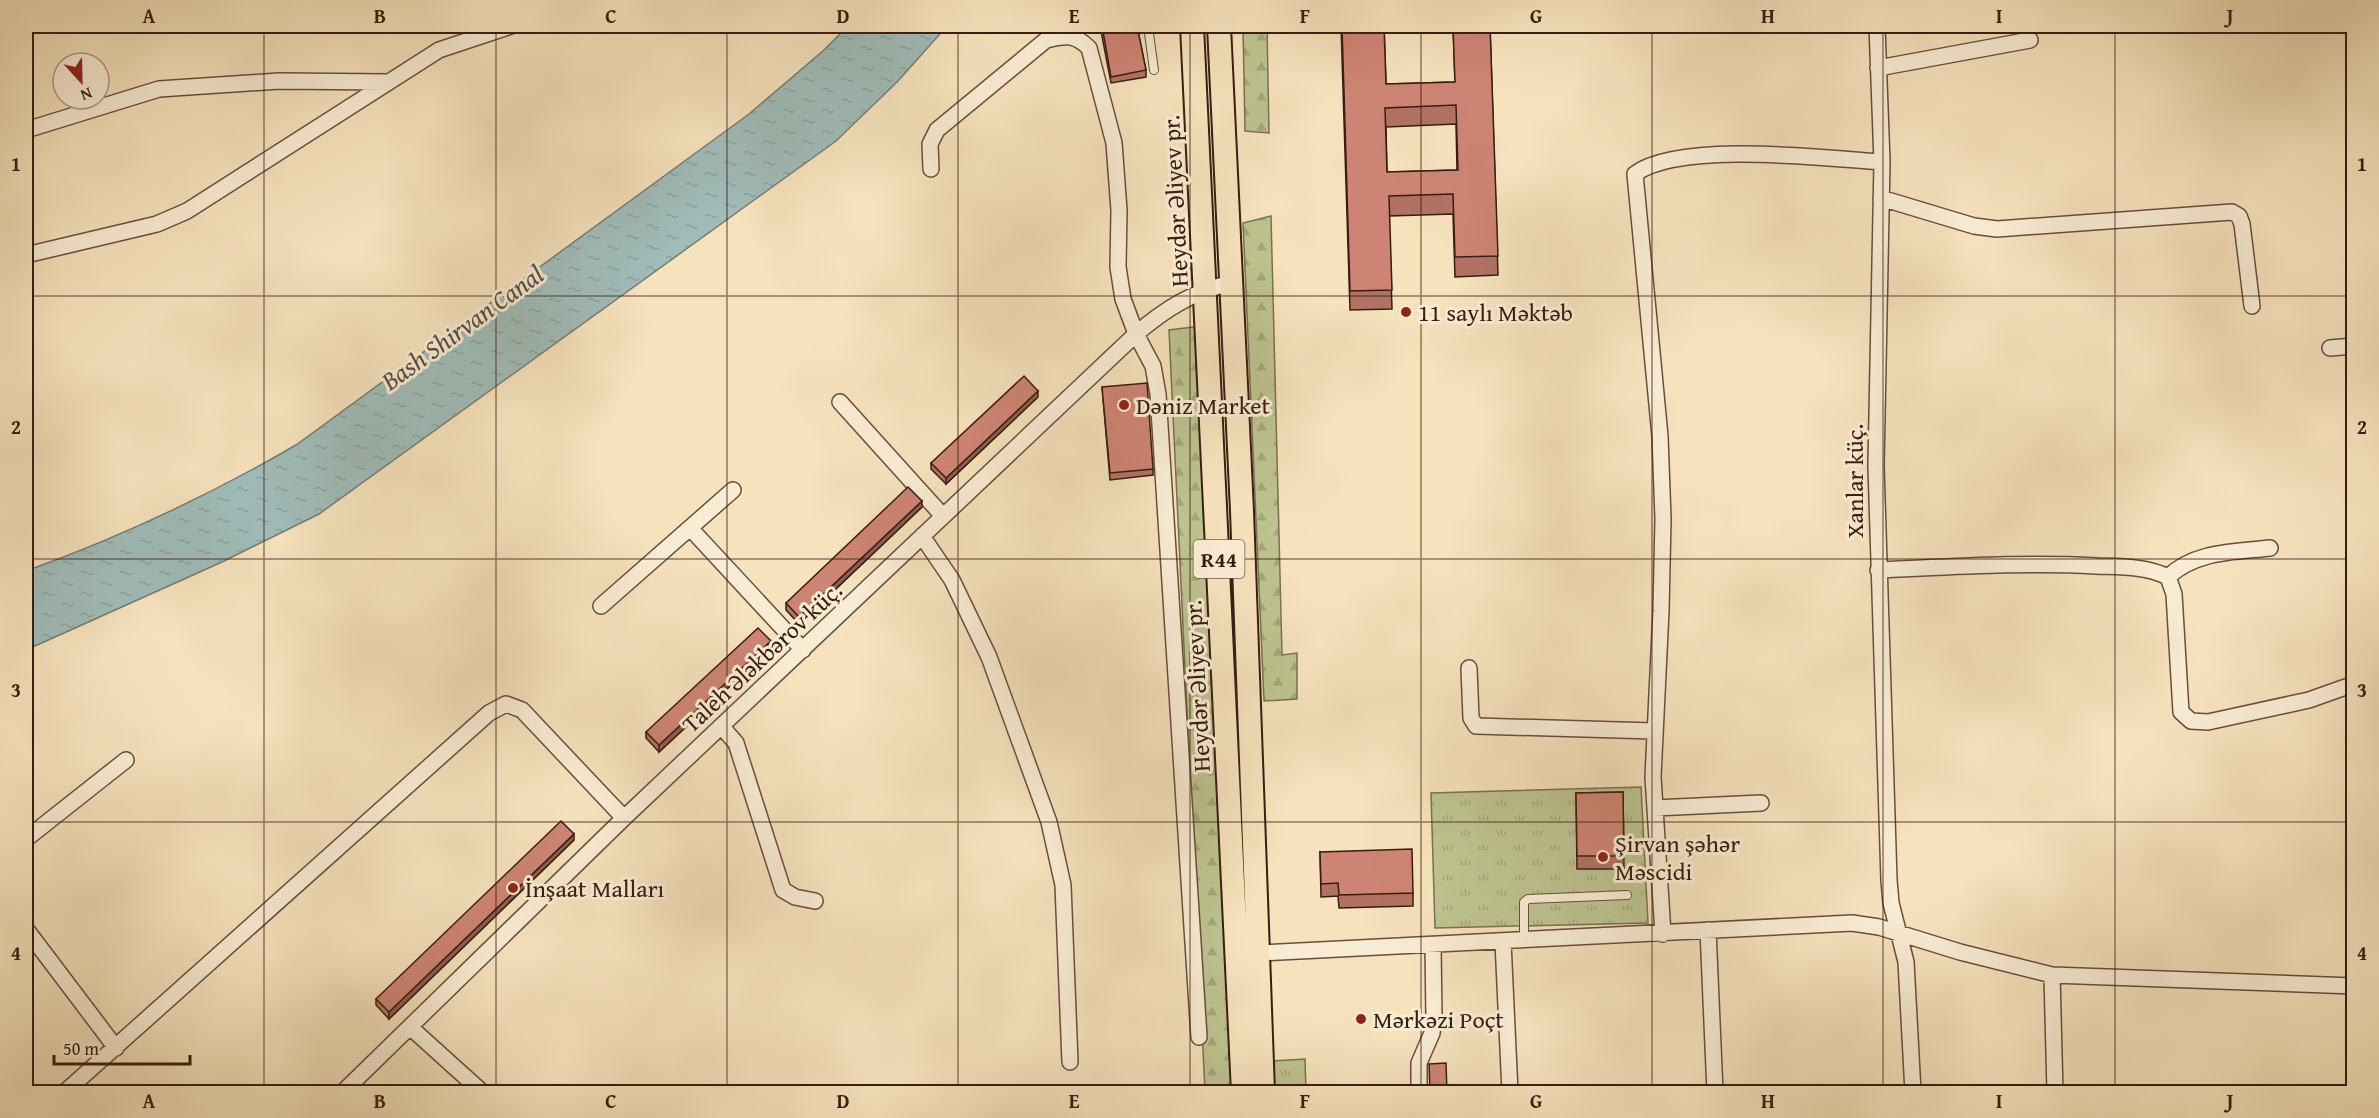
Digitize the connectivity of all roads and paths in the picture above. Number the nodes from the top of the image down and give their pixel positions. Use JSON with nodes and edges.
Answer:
{"nodes":[{"id":1,"x":511,"y":26,"type":"edge"},
{"id":2,"x":1148,"y":26,"type":"edge"},
{"id":3,"x":1192,"y":26,"type":"edge"},
{"id":4,"x":1219,"y":26,"type":"edge"},
{"id":5,"x":1877,"y":26,"type":"edge"},
{"id":6,"x":2030,"y":40,"type":"dead end"},
{"id":7,"x":1878,"y":68,"type":"junction"},
{"id":8,"x":1154,"y":70,"type":"dead end"},
{"id":9,"x":388,"y":82,"type":"junction"},
{"id":10,"x":26,"y":130,"type":"edge"},
{"id":11,"x":1882,"y":162,"type":"junction"},
{"id":12,"x":931,"y":169,"type":"dead end"},
{"id":13,"x":1881,"y":198,"type":"junction"},
{"id":14,"x":26,"y":255,"type":"edge"},
{"id":15,"x":1231,"y":283,"type":"junction"},
{"id":16,"x":1206,"y":288,"type":"junction"},
{"id":17,"x":2252,"y":306,"type":"dead end"},
{"id":18,"x":1136,"y":334,"type":"junction"},
{"id":19,"x":2354,"y":346,"type":"edge"},
{"id":20,"x":2330,"y":348,"type":"dead end"},
{"id":21,"x":840,"y":402,"type":"dead end"},
{"id":22,"x":734,"y":490,"type":"dead end"},
{"id":23,"x":942,"y":515,"type":"junction"},
{"id":24,"x":690,"y":528,"type":"junction"},
{"id":25,"x":922,"y":536,"type":"junction"},
{"id":26,"x":2270,"y":548,"type":"dead end"},
{"id":27,"x":1878,"y":570,"type":"junction"},
{"id":28,"x":2168,"y":577,"type":"junction"},
{"id":29,"x":601,"y":606,"type":"dead end"},
{"id":30,"x":804,"y":650,"type":"junction"},
{"id":31,"x":1469,"y":668,"type":"dead end"},
{"id":32,"x":2354,"y":684,"type":"edge"},
{"id":33,"x":722,"y":727,"type":"junction"},
{"id":34,"x":1654,"y":731,"type":"junction"},
{"id":35,"x":126,"y":760,"type":"dead end"},
{"id":36,"x":1761,"y":803,"type":"dead end"},
{"id":37,"x":1655,"y":808,"type":"junction"},
{"id":38,"x":624,"y":818,"type":"junction"},
{"id":39,"x":26,"y":839,"type":"edge"},
{"id":40,"x":1627,"y":895,"type":"dead end"},
{"id":41,"x":815,"y":901,"type":"dead end"},
{"id":42,"x":26,"y":929,"type":"edge"},
{"id":43,"x":1708,"y":930,"type":"junction"},
{"id":44,"x":1663,"y":934,"type":"junction"},
{"id":45,"x":1899,"y":935,"type":"junction"},
{"id":46,"x":1524,"y":940,"type":"junction"},
{"id":47,"x":1503,"y":942,"type":"junction"},
{"id":48,"x":1432,"y":945,"type":"junction"},
{"id":49,"x":1258,"y":953,"type":"junction"},
{"id":50,"x":2052,"y":975,"type":"junction"},
{"id":51,"x":2354,"y":986,"type":"edge"},
{"id":52,"x":410,"y":1027,"type":"junction"},
{"id":53,"x":1199,"y":1037,"type":"dead end"},
{"id":54,"x":116,"y":1048,"type":"junction"},
{"id":55,"x":1070,"y":1062,"type":"dead end"},
{"id":56,"x":65,"y":1092,"type":"edge"},
{"id":57,"x":343,"y":1092,"type":"edge"},
{"id":58,"x":482,"y":1092,"type":"edge"},
{"id":59,"x":1243,"y":1092,"type":"edge"},
{"id":60,"x":1263,"y":1092,"type":"edge"},
{"id":61,"x":1419,"y":1092,"type":"edge"},
{"id":62,"x":1510,"y":1092,"type":"edge"},
{"id":63,"x":1715,"y":1092,"type":"edge"},
{"id":64,"x":1913,"y":1092,"type":"edge"},
{"id":65,"x":2055,"y":1092,"type":"edge"}],
"edges":[{"from":1,"to":9,"type":"street"},
{"from":2,"to":8,"type":"lane"},
{"from":3,"to":16,"type":"main road","name":"Heydər Əliyev pr.","number":"R44"},
{"from":4,"to":15,"type":"main road","name":"Heydər Əliyev pr.","number":"R44"},
{"from":5,"to":7,"type":"street","name":"Xanlar küç."},
{"from":6,"to":7,"type":"street"},
{"from":7,"to":11,"type":"street","name":"Xanlar küç."},
{"from":9,"to":10,"type":"street"},
{"from":9,"to":14,"type":"street"},
{"from":11,"to":13,"type":"street","name":"Xanlar küç."},
{"from":11,"to":34,"type":"street"},
{"from":12,"to":18,"type":"street"},
{"from":13,"to":17,"type":"street"},
{"from":13,"to":27,"type":"street","name":"Xanlar küç."},
{"from":15,"to":16,"type":"street","name":"Taleh Ələkbərov küç."},
{"from":15,"to":49,"type":"main road","name":"Heydər Əliyev pr.","number":"R44"},
{"from":16,"to":18,"type":"street","name":"Taleh Ələkbərov küç."},
{"from":16,"to":59,"type":"main road","name":"Heydər Əliyev pr.","number":"R44"},
{"from":18,"to":23,"type":"street","name":"Taleh Ələkbərov küç."},
{"from":18,"to":53,"type":"street"},
{"from":19,"to":20,"type":"street"},
{"from":21,"to":23,"type":"street"},
{"from":22,"to":24,"type":"street"},
{"from":23,"to":25,"type":"street","name":"Taleh Ələkbərov küç."},
{"from":24,"to":29,"type":"street"},
{"from":24,"to":30,"type":"street"},
{"from":25,"to":30,"type":"street","name":"Taleh Ələkbərov küç."},
{"from":25,"to":55,"type":"street"},
{"from":26,"to":28,"type":"street"},
{"from":27,"to":28,"type":"street"},
{"from":27,"to":45,"type":"street","name":"Xanlar küç."},
{"from":28,"to":32,"type":"street"},
{"from":30,"to":33,"type":"street","name":"Taleh Ələkbərov küç."},
{"from":31,"to":34,"type":"street"},
{"from":33,"to":38,"type":"street","name":"Taleh Ələkbərov küç."},
{"from":33,"to":41,"type":"street"},
{"from":34,"to":37,"type":"street"},
{"from":35,"to":39,"type":"street"},
{"from":36,"to":37,"type":"street"},
{"from":37,"to":44,"type":"street"},
{"from":38,"to":52,"type":"street","name":"Taleh Ələkbərov küç."},
{"from":38,"to":54,"type":"street"},
{"from":40,"to":46,"type":"lane"},
{"from":42,"to":54,"type":"street"},
{"from":43,"to":44,"type":"street"},
{"from":43,"to":45,"type":"street"},
{"from":43,"to":63,"type":"street"},
{"from":44,"to":46,"type":"street"},
{"from":45,"to":50,"type":"street"},
{"from":45,"to":64,"type":"street","name":"Xanlar küç."},
{"from":46,"to":47,"type":"street"},
{"from":47,"to":48,"type":"street"},
{"from":47,"to":62,"type":"street"},
{"from":48,"to":49,"type":"street"},
{"from":48,"to":61,"type":"street"},
{"from":49,"to":60,"type":"main road","name":"Heydər Əliyev pr.","number":"R44"},
{"from":50,"to":51,"type":"street"},
{"from":50,"to":65,"type":"street"},
{"from":52,"to":57,"type":"street","name":"Taleh Ələkbərov küç."},
{"from":52,"to":58,"type":"street"},
{"from":54,"to":56,"type":"street"}]}
